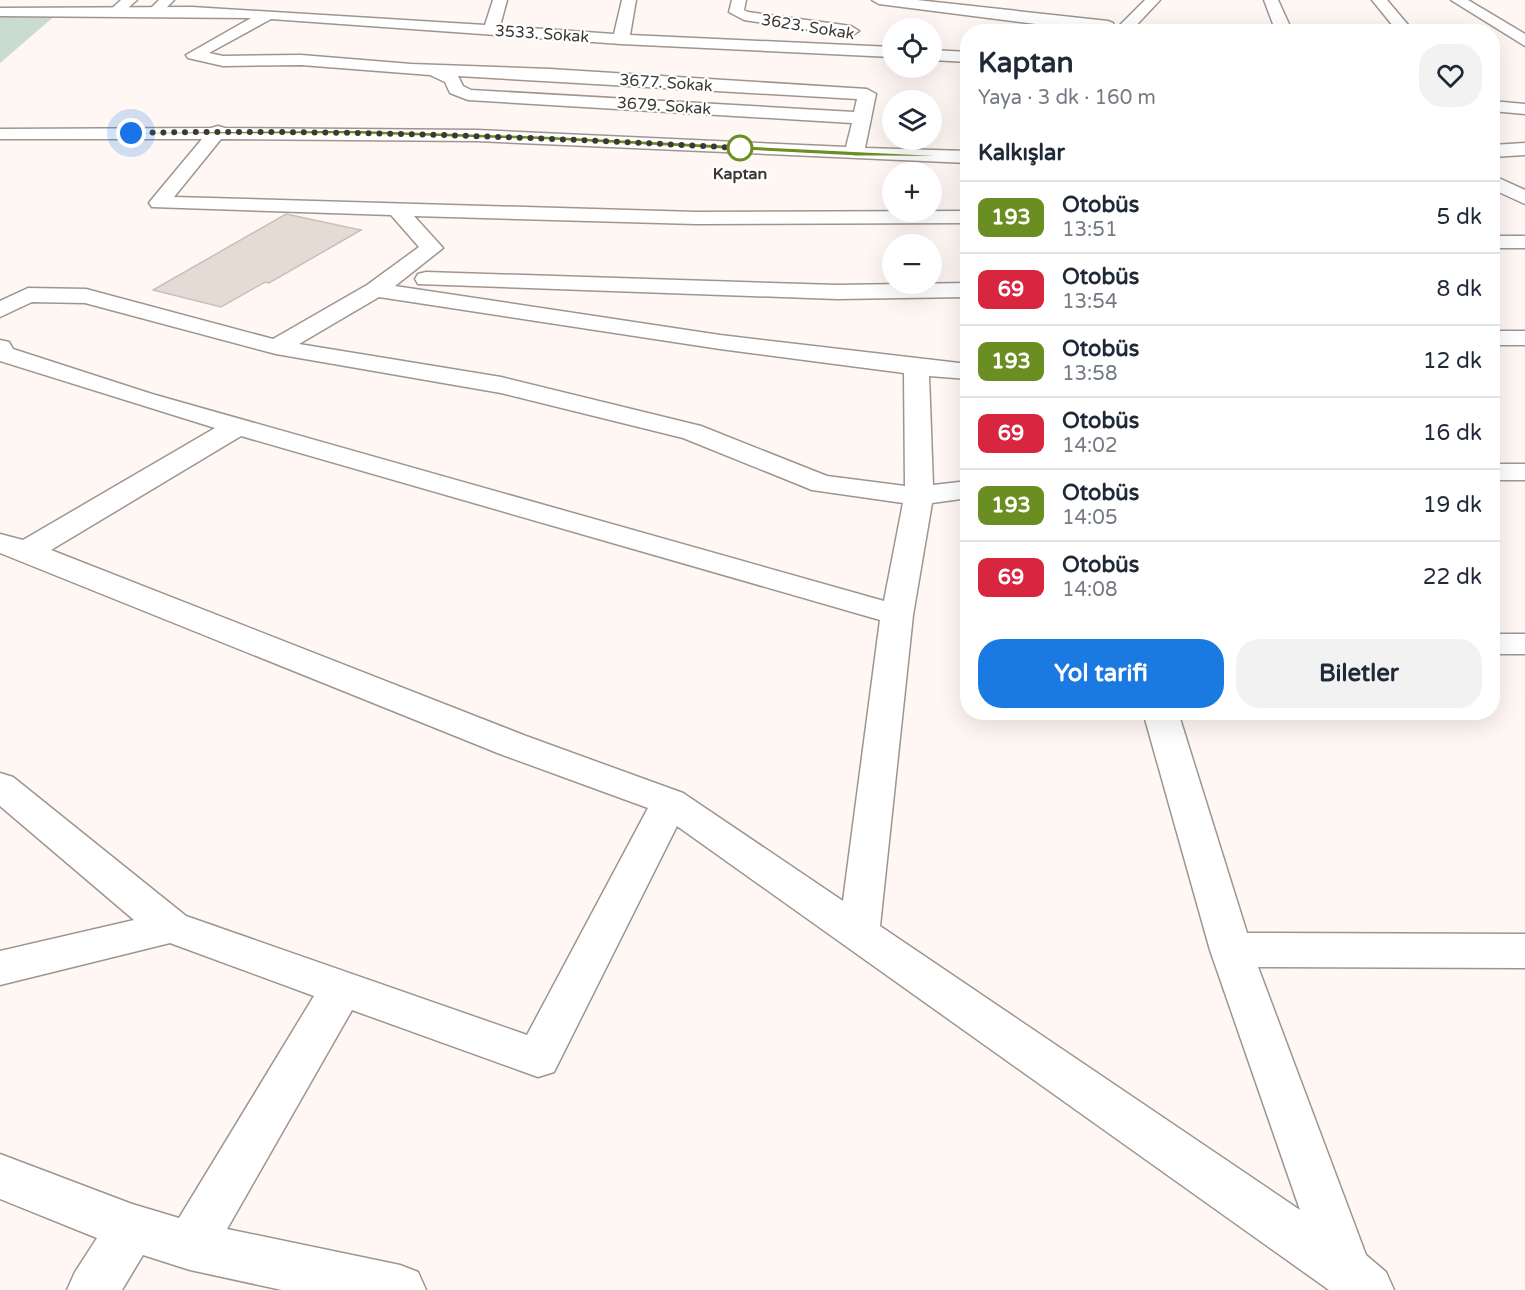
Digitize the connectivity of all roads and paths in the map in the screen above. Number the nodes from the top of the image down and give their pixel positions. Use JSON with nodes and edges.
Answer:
{"nodes":[{"id":1,"x":130,"y":0,"type":"edge"},
{"id":2,"x":167,"y":0,"type":"edge"},
{"id":3,"x":500,"y":0,"type":"edge"},
{"id":4,"x":629,"y":0,"type":"edge"},
{"id":5,"x":739,"y":0,"type":"edge"},
{"id":6,"x":879,"y":0,"type":"edge"},
{"id":7,"x":1153,"y":0,"type":"edge"},
{"id":8,"x":1271,"y":0,"type":"edge"},
{"id":9,"x":1379,"y":0,"type":"edge"},
{"id":10,"x":1458,"y":0,"type":"edge"},
{"id":11,"x":955,"y":10,"type":"junction"},
{"id":12,"x":155,"y":11,"type":"junction"},
{"id":13,"x":0,"y":12,"type":"edge"},
{"id":14,"x":115,"y":12,"type":"junction"},
{"id":15,"x":269,"y":14,"type":"junction"},
{"id":16,"x":942,"y":18,"type":"edge"},
{"id":17,"x":1089,"y":24,"type":"edge"},
{"id":18,"x":1129,"y":24,"type":"edge"},
{"id":19,"x":1281,"y":24,"type":"edge"},
{"id":20,"x":1400,"y":24,"type":"edge"},
{"id":21,"x":1497,"y":24,"type":"edge"},
{"id":22,"x":1500,"y":26,"type":"edge"},
{"id":23,"x":491,"y":30,"type":"junction"},
{"id":24,"x":621,"y":39,"type":"junction"},
{"id":25,"x":882,"y":40,"type":"edge"},
{"id":26,"x":1525,"y":41,"type":"edge"},
{"id":27,"x":882,"y":52,"type":"edge"},
{"id":28,"x":942,"y":56,"type":"edge"},
{"id":29,"x":960,"y":57,"type":"edge"},
{"id":30,"x":433,"y":70,"type":"junction"},
{"id":31,"x":1500,"y":107,"type":"edge"},
{"id":32,"x":1525,"y":109,"type":"edge"},
{"id":33,"x":861,"y":118,"type":"junction"},
{"id":34,"x":218,"y":131,"type":"junction"},
{"id":35,"x":0,"y":134,"type":"edge"},
{"id":36,"x":1525,"y":148,"type":"edge"},
{"id":37,"x":1500,"y":150,"type":"edge"},
{"id":38,"x":854,"y":154,"type":"junction"},
{"id":39,"x":960,"y":157,"type":"edge"},
{"id":40,"x":1500,"y":168,"type":"edge"},
{"id":41,"x":1514,"y":169,"type":"dead end"},
{"id":42,"x":1500,"y":185,"type":"edge"},
{"id":43,"x":1525,"y":198,"type":"edge"},
{"id":44,"x":397,"y":209,"type":"junction"},
{"id":45,"x":960,"y":217,"type":"edge"},
{"id":46,"x":1500,"y":242,"type":"edge"},
{"id":47,"x":1525,"y":242,"type":"edge"},
{"id":48,"x":384,"y":284,"type":"junction"},
{"id":49,"x":960,"y":290,"type":"edge"},
{"id":50,"x":0,"y":310,"type":"edge"},
{"id":51,"x":1500,"y":338,"type":"edge"},
{"id":52,"x":1525,"y":338,"type":"edge"},
{"id":53,"x":0,"y":347,"type":"edge"},
{"id":54,"x":276,"y":347,"type":"junction"},
{"id":55,"x":916,"y":367,"type":"junction"},
{"id":56,"x":960,"y":371,"type":"edge"},
{"id":57,"x":238,"y":426,"type":"junction"},
{"id":58,"x":1500,"y":472,"type":"edge"},
{"id":59,"x":1525,"y":472,"type":"edge"},
{"id":60,"x":960,"y":490,"type":"edge"},
{"id":61,"x":919,"y":496,"type":"junction"},
{"id":62,"x":14,"y":547,"type":"edge"},
{"id":63,"x":897,"y":615,"type":"junction"},
{"id":64,"x":1500,"y":644,"type":"edge"},
{"id":65,"x":1525,"y":644,"type":"edge"},
{"id":66,"x":1162,"y":720,"type":"edge"},
{"id":67,"x":0,"y":786,"type":"edge"},
{"id":68,"x":670,"y":802,"type":"junction"},
{"id":69,"x":171,"y":927,"type":"junction"},
{"id":70,"x":859,"y":933,"type":"junction"},
{"id":71,"x":1231,"y":950,"type":"junction"},
{"id":72,"x":1525,"y":951,"type":"edge"},
{"id":73,"x":0,"y":968,"type":"edge"},
{"id":74,"x":342,"y":988,"type":"junction"},
{"id":75,"x":0,"y":1176,"type":"edge"},
{"id":76,"x":132,"y":1228,"type":"junction"},
{"id":77,"x":190,"y":1245,"type":"junction"},
{"id":78,"x":1358,"y":1281,"type":"edge"},
{"id":79,"x":93,"y":1290,"type":"edge"},
{"id":80,"x":400,"y":1290,"type":"edge"}],
"edges":[{"from":1,"to":14,"type":"street"},
{"from":2,"to":12,"type":"street"},
{"from":3,"to":23,"type":"street"},
{"from":4,"to":24,"type":"street"},
{"from":5,"to":25,"type":"street","name":"3623. Sokak"},
{"from":6,"to":11,"type":"street"},
{"from":7,"to":18,"type":"street"},
{"from":8,"to":19,"type":"street"},
{"from":9,"to":20,"type":"street"},
{"from":10,"to":21,"type":"street"},
{"from":11,"to":16,"type":"street"},
{"from":11,"to":17,"type":"street"},
{"from":12,"to":14,"type":"street","name":"3533. Sokak"},
{"from":12,"to":15,"type":"street","name":"3533. Sokak"},
{"from":13,"to":14,"type":"street","name":"3533. Sokak"},
{"from":15,"to":23,"type":"street","name":"3533. Sokak"},
{"from":15,"to":30,"type":"street","name":"3677. Sokak"},
{"from":22,"to":26,"type":"street"},
{"from":23,"to":24,"type":"street","name":"3533. Sokak"},
{"from":24,"to":27,"type":"street","name":"3533. Sokak"},
{"from":28,"to":29,"type":"street"},
{"from":30,"to":33,"type":"street","name":"3679. Sokak"},
{"from":30,"to":33,"type":"street","name":"3677. Sokak"},
{"from":31,"to":32,"type":"street"},
{"from":33,"to":38,"type":"street"},
{"from":34,"to":35,"type":"street"},
{"from":34,"to":38,"type":"street"},
{"from":34,"to":44,"type":"street"},
{"from":36,"to":37,"type":"street"},
{"from":38,"to":39,"type":"street"},
{"from":40,"to":41,"type":"street"},
{"from":42,"to":43,"type":"street"},
{"from":44,"to":45,"type":"street"},
{"from":44,"to":48,"type":"street"},
{"from":46,"to":47,"type":"street"},
{"from":48,"to":49,"type":"street"},
{"from":48,"to":54,"type":"street"},
{"from":48,"to":55,"type":"street"},
{"from":50,"to":54,"type":"street"},
{"from":51,"to":52,"type":"street"},
{"from":53,"to":57,"type":"street"},
{"from":54,"to":61,"type":"street"},
{"from":55,"to":56,"type":"street"},
{"from":55,"to":61,"type":"street"},
{"from":57,"to":62,"type":"street"},
{"from":57,"to":63,"type":"street"},
{"from":58,"to":59,"type":"street"},
{"from":60,"to":61,"type":"street"},
{"from":61,"to":63,"type":"street"},
{"from":62,"to":68,"type":"street"},
{"from":63,"to":70,"type":"street"},
{"from":64,"to":65,"type":"street"},
{"from":66,"to":71,"type":"street"},
{"from":67,"to":69,"type":"street"},
{"from":68,"to":70,"type":"street"},
{"from":68,"to":74,"type":"street"},
{"from":69,"to":73,"type":"street"},
{"from":69,"to":74,"type":"street"},
{"from":70,"to":78,"type":"street"},
{"from":71,"to":72,"type":"street"},
{"from":71,"to":78,"type":"street"},
{"from":74,"to":77,"type":"street"},
{"from":75,"to":76,"type":"street"},
{"from":76,"to":77,"type":"street"},
{"from":76,"to":79,"type":"street"},
{"from":77,"to":80,"type":"street"}]}
